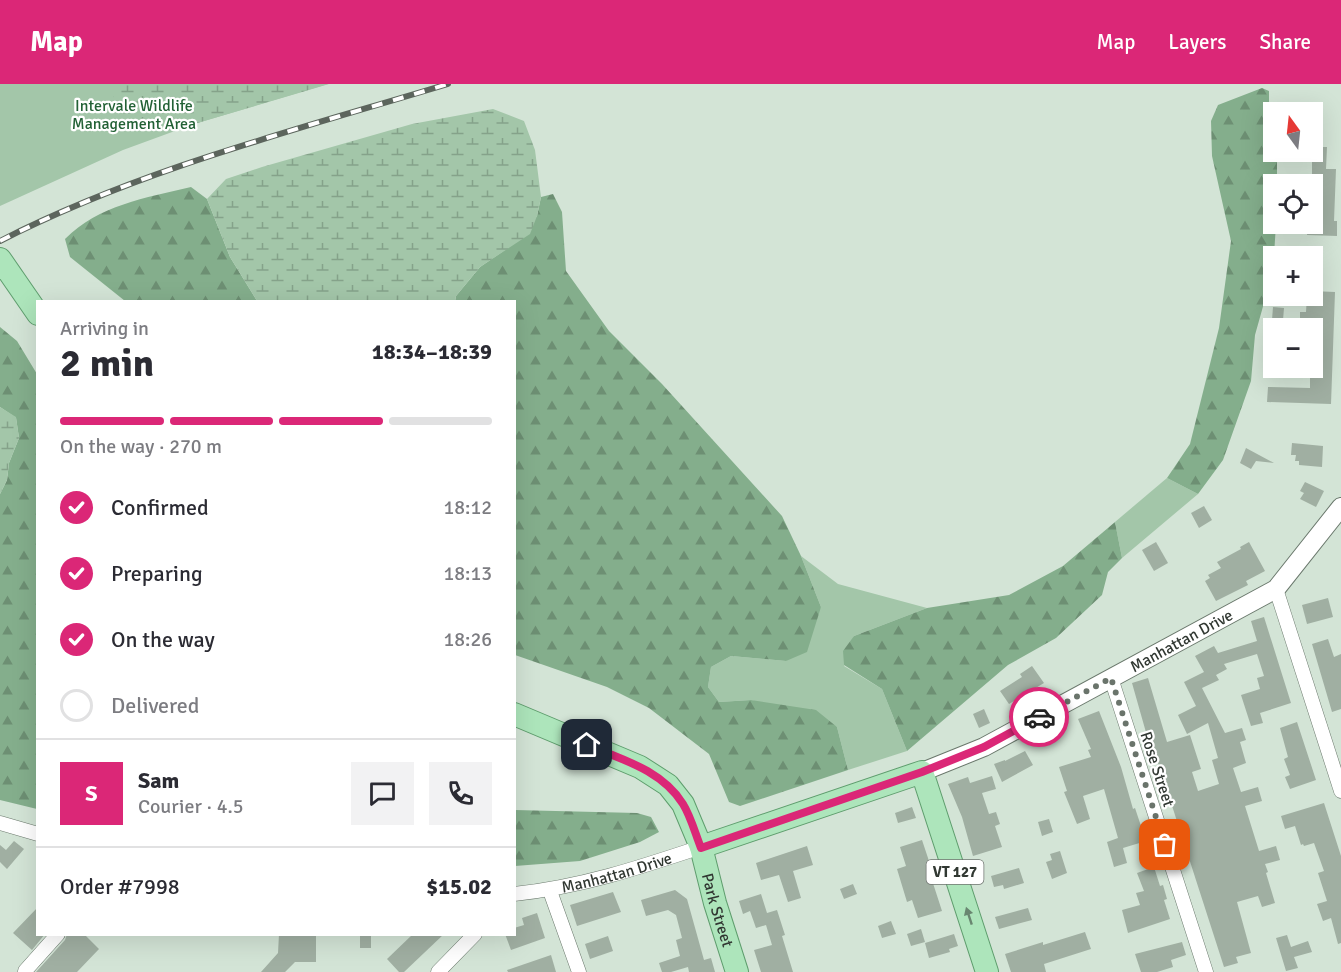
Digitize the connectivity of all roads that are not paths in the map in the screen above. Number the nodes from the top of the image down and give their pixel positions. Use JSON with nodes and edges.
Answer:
{"nodes":[{"id":1,"x":0,"y":259,"type":"edge"},
{"id":2,"x":36,"y":311,"type":"edge"},
{"id":3,"x":1341,"y":507,"type":"edge"},
{"id":4,"x":1276,"y":589,"type":"junction"},
{"id":5,"x":1111,"y":678,"type":"junction"},
{"id":6,"x":516,"y":715,"type":"edge"},
{"id":7,"x":922,"y":772,"type":"junction"},
{"id":8,"x":1341,"y":791,"type":"edge"},
{"id":9,"x":0,"y":823,"type":"edge"},
{"id":10,"x":36,"y":833,"type":"edge"},
{"id":11,"x":701,"y":848,"type":"junction"},
{"id":12,"x":550,"y":891,"type":"junction"},
{"id":13,"x":516,"y":894,"type":"edge"},
{"id":14,"x":56,"y":936,"type":"edge"},
{"id":15,"x":474,"y":936,"type":"edge"},
{"id":16,"x":25,"y":971,"type":"edge"},
{"id":17,"x":438,"y":972,"type":"edge"},
{"id":18,"x":579,"y":972,"type":"edge"},
{"id":19,"x":737,"y":972,"type":"edge"},
{"id":20,"x":987,"y":972,"type":"edge"},
{"id":21,"x":1206,"y":972,"type":"edge"}],
"edges":[{"from":1,"to":2,"type":"main road"},
{"from":3,"to":4,"type":"street","name":"Manhattan Drive"},
{"from":4,"to":5,"type":"street","name":"Manhattan Drive"},
{"from":4,"to":8,"type":"street"},
{"from":5,"to":7,"type":"street","name":"Manhattan Drive"},
{"from":5,"to":21,"type":"street","name":"Rose Street"},
{"from":6,"to":11,"type":"main road","name":"Park Street"},
{"from":7,"to":11,"type":"main road","name":"Manhattan Drive"},
{"from":20,"to":7,"type":"main road","number":"VT 127","one_way":true},
{"from":9,"to":10,"type":"street"},
{"from":11,"to":12,"type":"street","name":"Manhattan Drive"},
{"from":11,"to":19,"type":"main road","name":"Park Street"},
{"from":12,"to":13,"type":"street","name":"Manhattan Drive"},
{"from":12,"to":18,"type":"street"},
{"from":14,"to":16,"type":"street"},
{"from":15,"to":17,"type":"street"}]}
